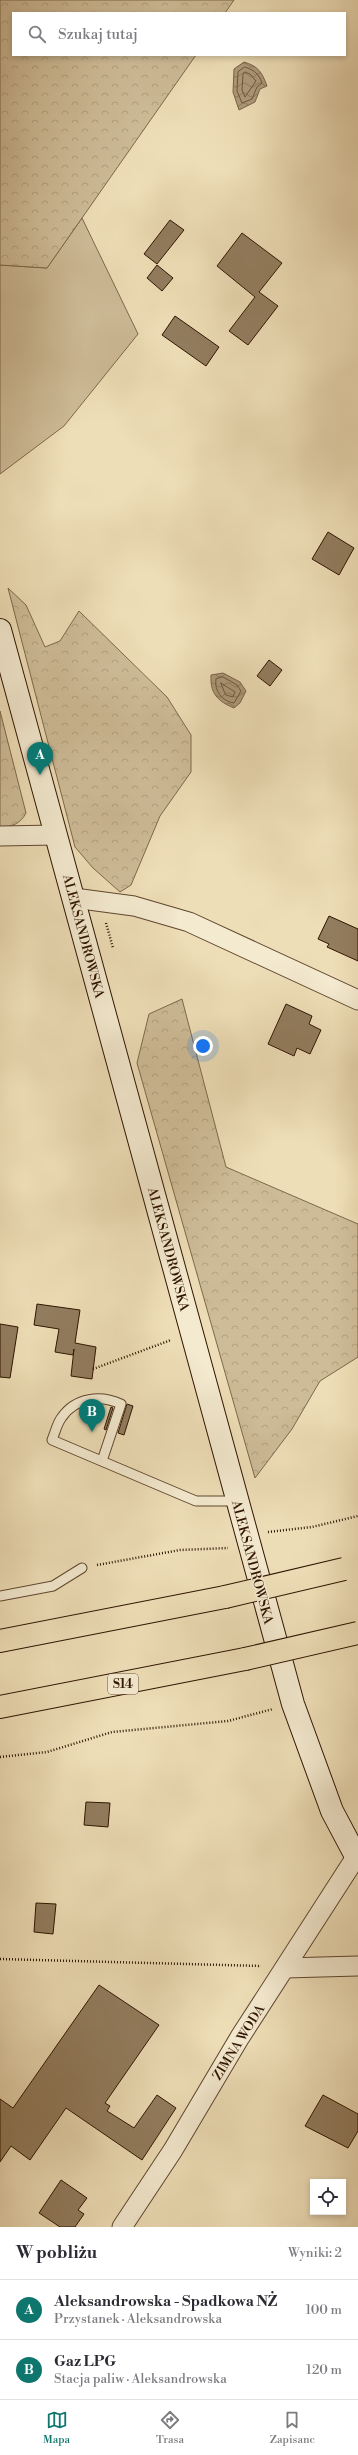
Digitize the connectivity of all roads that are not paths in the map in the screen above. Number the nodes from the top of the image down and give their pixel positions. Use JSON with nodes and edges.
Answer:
{"nodes":[{"id":1,"x":0,"y":630,"type":"edge"},
{"id":2,"x":56,"y":835,"type":"junction"},
{"id":3,"x":0,"y":836,"type":"edge"},
{"id":4,"x":74,"y":898,"type":"junction"},
{"id":5,"x":358,"y":1000,"type":"edge"},
{"id":6,"x":102,"y":1461,"type":"junction"},
{"id":7,"x":236,"y":1501,"type":"junction"},
{"id":8,"x":82,"y":1568,"type":"road end"},
{"id":9,"x":351,"y":1568,"type":"edge"},
{"id":10,"x":0,"y":1596,"type":"edge"},
{"id":11,"x":358,"y":1633,"type":"edge"},
{"id":12,"x":0,"y":1641,"type":"edge"},
{"id":13,"x":0,"y":1707,"type":"edge"},
{"id":14,"x":357,"y":1859,"type":"edge"},
{"id":15,"x":358,"y":1966,"type":"edge"},
{"id":16,"x":285,"y":1968,"type":"junction"},
{"id":17,"x":122,"y":2227,"type":"edge"}],
"edges":[{"from":1,"to":2,"type":"main road","name":"ALEKSANDROWSKA"},
{"from":2,"to":3,"type":"street"},
{"from":2,"to":4,"type":"main road","name":"ALEKSANDROWSKA"},
{"from":4,"to":5,"type":"street"},
{"from":4,"to":7,"type":"main road","name":"ALEKSANDROWSKA"},
{"from":6,"to":6,"type":"lane"},
{"from":6,"to":7,"type":"lane"},
{"from":7,"to":14,"type":"main road","name":"ALEKSANDROWSKA"},
{"from":8,"to":10,"type":"lane"},
{"from":9,"to":12,"type":"highway","bridge":true},
{"from":11,"to":13,"type":"highway","number":"S14","bridge":true},
{"from":14,"to":16,"type":"street","name":"ZIMNA WODA"},
{"from":15,"to":16,"type":"street"},
{"from":16,"to":17,"type":"street","name":"ZIMNA WODA"}]}
